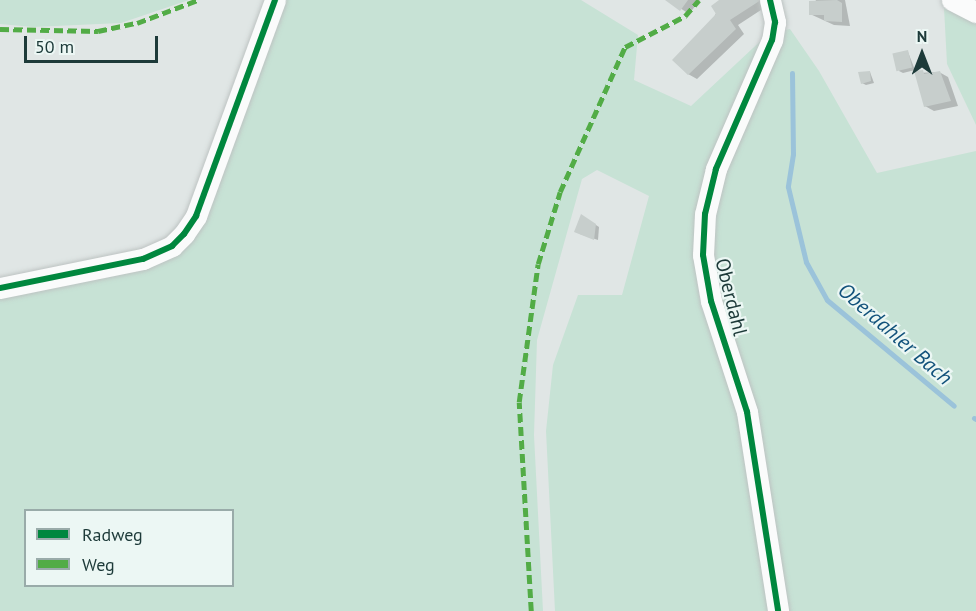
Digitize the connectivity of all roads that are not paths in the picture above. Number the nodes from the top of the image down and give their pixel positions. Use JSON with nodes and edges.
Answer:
{"nodes":[{"id":1,"x":275,"y":0,"type":"edge"},
{"id":2,"x":770,"y":0,"type":"edge"},
{"id":3,"x":952,"y":0,"type":"edge"},
{"id":4,"x":976,"y":12,"type":"edge"},
{"id":5,"x":0,"y":288,"type":"edge"},
{"id":6,"x":778,"y":611,"type":"edge"}],
"edges":[{"from":1,"to":5,"type":"street"},
{"from":2,"to":6,"type":"street","name":"Oberdahl"},
{"from":3,"to":4,"type":"street"}]}
